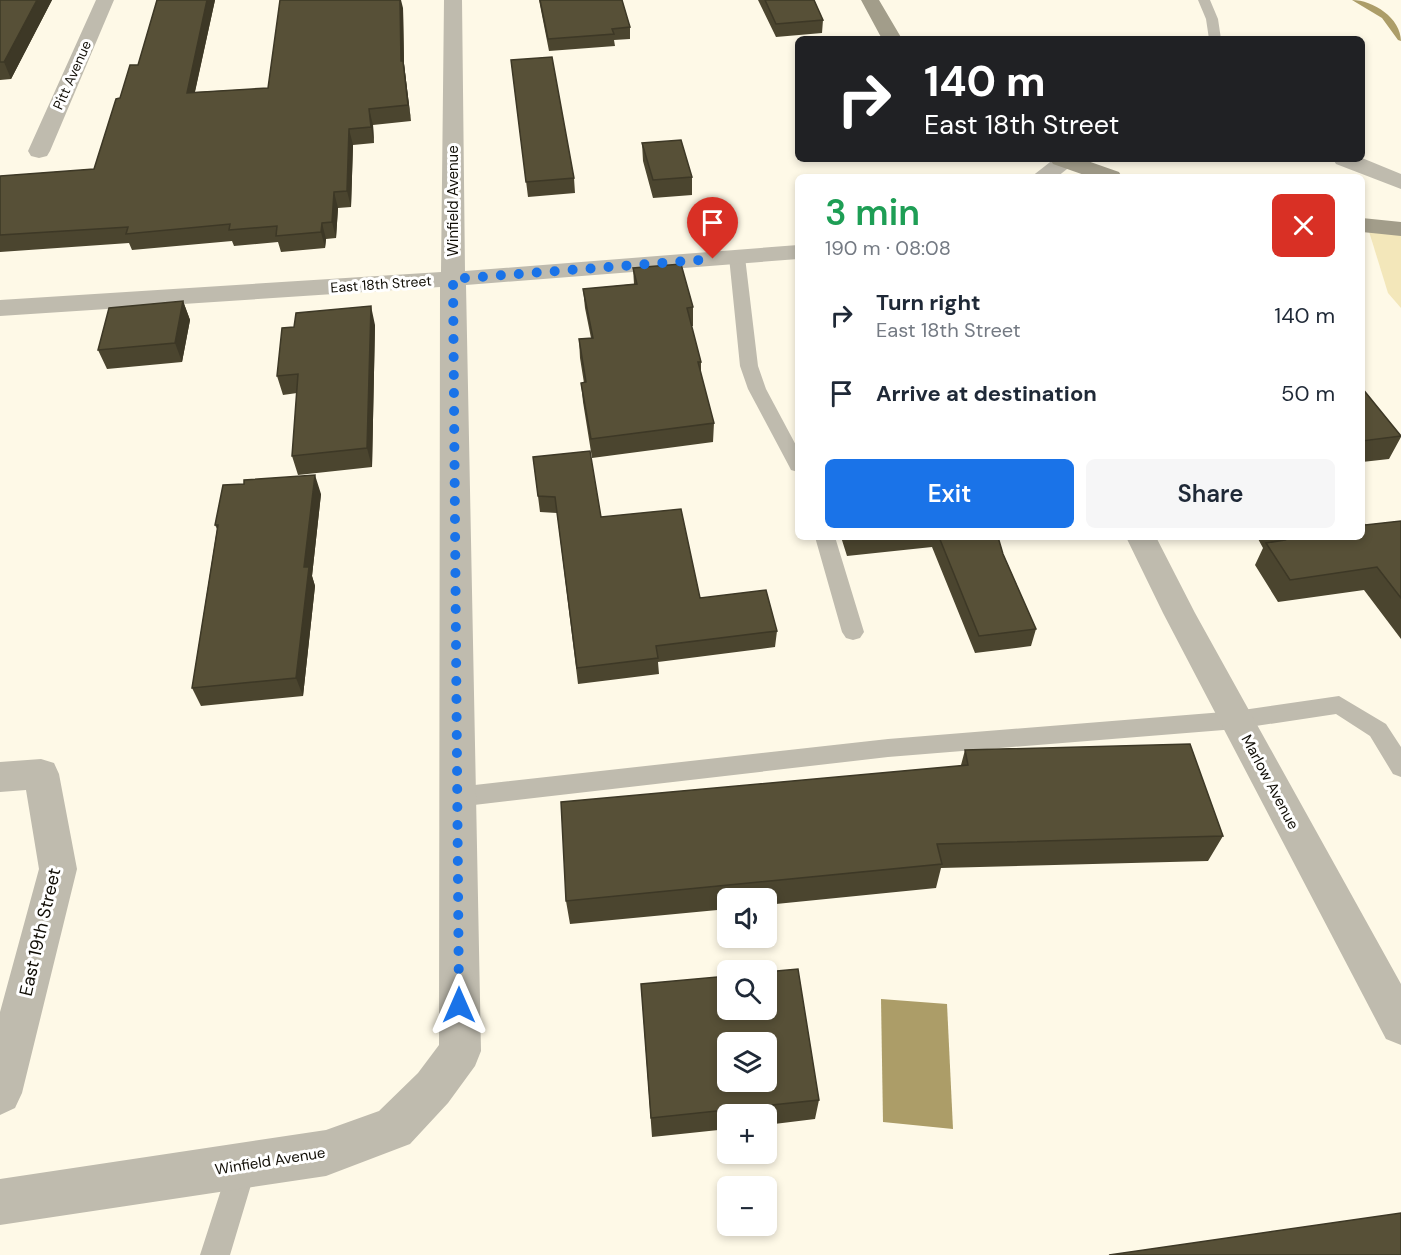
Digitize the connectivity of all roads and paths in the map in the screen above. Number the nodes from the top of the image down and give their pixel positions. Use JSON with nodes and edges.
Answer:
{"nodes":[{"id":1,"x":105,"y":0,"type":"edge"},
{"id":2,"x":453,"y":0,"type":"edge"},
{"id":3,"x":870,"y":0,"type":"edge"},
{"id":4,"x":1204,"y":0,"type":"edge"},
{"id":5,"x":890,"y":36,"type":"edge"},
{"id":6,"x":1215,"y":36,"type":"edge"},
{"id":7,"x":39,"y":151,"type":"dead end"},
{"id":8,"x":1060,"y":162,"type":"edge"},
{"id":9,"x":1069,"y":162,"type":"edge"},
{"id":10,"x":1351,"y":162,"type":"edge"},
{"id":11,"x":1045,"y":174,"type":"edge"},
{"id":12,"x":1103,"y":174,"type":"edge"},
{"id":13,"x":1401,"y":182,"type":"edge"},
{"id":14,"x":1365,"y":225,"type":"edge"},
{"id":15,"x":1401,"y":229,"type":"edge"},
{"id":16,"x":795,"y":252,"type":"edge"},
{"id":17,"x":737,"y":257,"type":"junction"},
{"id":18,"x":453,"y":279,"type":"junction"},
{"id":19,"x":0,"y":308,"type":"edge"},
{"id":20,"x":795,"y":460,"type":"edge"},
{"id":21,"x":826,"y":540,"type":"edge"},
{"id":22,"x":1143,"y":540,"type":"edge"},
{"id":23,"x":853,"y":632,"type":"dead end"},
{"id":24,"x":1236,"y":720,"type":"junction"},
{"id":25,"x":1401,"y":767,"type":"edge"},
{"id":26,"x":0,"y":777,"type":"edge"},
{"id":27,"x":458,"y":797,"type":"junction"},
{"id":28,"x":1401,"y":1025,"type":"edge"},
{"id":29,"x":0,"y":1093,"type":"edge"},
{"id":30,"x":243,"y":1165,"type":"junction"},
{"id":31,"x":0,"y":1202,"type":"edge"},
{"id":32,"x":215,"y":1255,"type":"edge"}],
"edges":[{"from":1,"to":7,"type":"street","name":"Pitt Avenue"},
{"from":2,"to":18,"type":"street","name":"Winfield Avenue"},
{"from":3,"to":5,"type":"main road"},
{"from":4,"to":6,"type":"lane"},
{"from":8,"to":11,"type":"street"},
{"from":9,"to":12,"type":"main road"},
{"from":10,"to":13,"type":"street"},
{"from":14,"to":15,"type":"main road"},
{"from":16,"to":17,"type":"street","name":"East 18th Street"},
{"from":17,"to":18,"type":"street","name":"East 18th Street"},
{"from":17,"to":20,"type":"lane"},
{"from":18,"to":19,"type":"street","name":"East 18th Street"},
{"from":18,"to":27,"type":"street","name":"Winfield Avenue"},
{"from":21,"to":23,"type":"lane"},
{"from":22,"to":24,"type":"street","name":"Marlow Avenue"},
{"from":24,"to":25,"type":"lane"},
{"from":24,"to":27,"type":"lane"},
{"from":24,"to":28,"type":"street","name":"Marlow Avenue"},
{"from":26,"to":29,"type":"street","name":"East 19th Street"},
{"from":27,"to":30,"type":"street","name":"Winfield Avenue"},
{"from":30,"to":31,"type":"street","name":"Winfield Avenue"},
{"from":30,"to":32,"type":"lane"}]}
